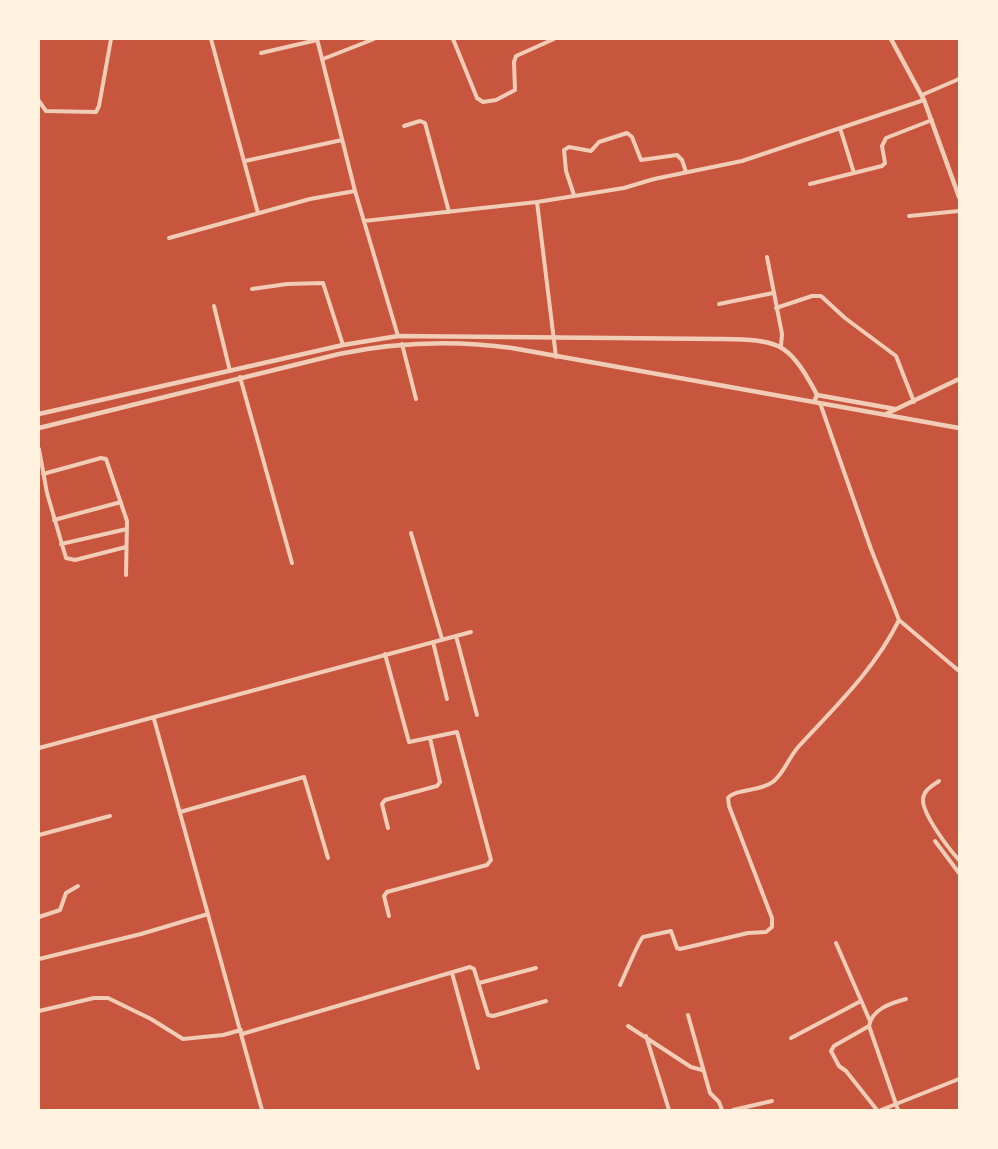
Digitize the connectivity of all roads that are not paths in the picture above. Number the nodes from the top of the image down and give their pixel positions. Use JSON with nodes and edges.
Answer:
{"nodes":[{"id":1,"x":111,"y":39,"type":"edge"},
{"id":2,"x":211,"y":39,"type":"edge"},
{"id":3,"x":317,"y":39,"type":"edge"},
{"id":4,"x":374,"y":39,"type":"edge"},
{"id":5,"x":453,"y":39,"type":"edge"},
{"id":6,"x":554,"y":39,"type":"edge"},
{"id":7,"x":893,"y":40,"type":"edge"},
{"id":8,"x":261,"y":53,"type":"dead end"},
{"id":9,"x":323,"y":59,"type":"junction"},
{"id":10,"x":959,"y":79,"type":"edge"},
{"id":11,"x":923,"y":98,"type":"junction"},
{"id":12,"x":39,"y":101,"type":"edge"},
{"id":13,"x":932,"y":120,"type":"junction"},
{"id":14,"x":404,"y":126,"type":"dead end"},
{"id":15,"x":840,"y":128,"type":"junction"},
{"id":16,"x":342,"y":140,"type":"junction"},
{"id":17,"x":245,"y":161,"type":"junction"},
{"id":18,"x":686,"y":172,"type":"junction"},
{"id":19,"x":854,"y":173,"type":"junction"},
{"id":20,"x":810,"y":184,"type":"dead end"},
{"id":21,"x":355,"y":191,"type":"junction"},
{"id":22,"x":574,"y":195,"type":"junction"},
{"id":23,"x":959,"y":197,"type":"edge"},
{"id":24,"x":537,"y":202,"type":"junction"},
{"id":25,"x":959,"y":210,"type":"edge"},
{"id":26,"x":449,"y":212,"type":"junction"},
{"id":27,"x":258,"y":213,"type":"junction"},
{"id":28,"x":909,"y":216,"type":"dead end"},
{"id":29,"x":364,"y":220,"type":"junction"},
{"id":30,"x":169,"y":238,"type":"dead end"},
{"id":31,"x":767,"y":257,"type":"dead end"},
{"id":32,"x":252,"y":290,"type":"dead end"},
{"id":33,"x":773,"y":293,"type":"junction"},
{"id":34,"x":719,"y":304,"type":"dead end"},
{"id":35,"x":214,"y":306,"type":"dead end"},
{"id":36,"x":776,"y":308,"type":"junction"},
{"id":37,"x":490,"y":335,"type":"junction"},
{"id":38,"x":398,"y":336,"type":"junction"},
{"id":39,"x":554,"y":337,"type":"junction"},
{"id":40,"x":402,"y":344,"type":"junction"},
{"id":41,"x":491,"y":345,"type":"junction"},
{"id":42,"x":343,"y":346,"type":"junction"},
{"id":43,"x":781,"y":346,"type":"junction"},
{"id":44,"x":556,"y":357,"type":"junction"},
{"id":45,"x":230,"y":371,"type":"junction"},
{"id":46,"x":240,"y":377,"type":"junction"},
{"id":47,"x":959,"y":378,"type":"edge"},
{"id":48,"x":134,"y":393,"type":"junction"},
{"id":49,"x":817,"y":395,"type":"junction"},
{"id":50,"x":416,"y":399,"type":"dead end"},
{"id":51,"x":814,"y":402,"type":"junction"},
{"id":52,"x":914,"y":402,"type":"junction"},
{"id":53,"x":137,"y":403,"type":"junction"},
{"id":54,"x":820,"y":403,"type":"junction"},
{"id":55,"x":895,"y":409,"type":"junction"},
{"id":56,"x":39,"y":414,"type":"edge"},
{"id":57,"x":886,"y":414,"type":"junction"},
{"id":58,"x":39,"y":428,"type":"edge"},
{"id":59,"x":959,"y":428,"type":"edge"},
{"id":60,"x":39,"y":449,"type":"edge"},
{"id":61,"x":43,"y":474,"type":"junction"},
{"id":62,"x":122,"y":502,"type":"junction"},
{"id":63,"x":54,"y":520,"type":"junction"},
{"id":64,"x":127,"y":529,"type":"junction"},
{"id":65,"x":411,"y":533,"type":"dead end"},
{"id":66,"x":61,"y":544,"type":"junction"},
{"id":67,"x":126,"y":547,"type":"junction"},
{"id":68,"x":292,"y":563,"type":"dead end"},
{"id":69,"x":126,"y":575,"type":"dead end"},
{"id":70,"x":899,"y":620,"type":"junction"},
{"id":71,"x":471,"y":632,"type":"dead end"},
{"id":72,"x":456,"y":636,"type":"junction"},
{"id":73,"x":442,"y":639,"type":"junction"},
{"id":74,"x":433,"y":642,"type":"junction"},
{"id":75,"x":385,"y":654,"type":"junction"},
{"id":76,"x":959,"y":671,"type":"edge"},
{"id":77,"x":447,"y":699,"type":"dead end"},
{"id":78,"x":477,"y":715,"type":"dead end"},
{"id":79,"x":154,"y":719,"type":"junction"},
{"id":80,"x":430,"y":738,"type":"junction"},
{"id":81,"x":39,"y":748,"type":"edge"},
{"id":82,"x":938,"y":781,"type":"dead end"},
{"id":83,"x":180,"y":812,"type":"junction"},
{"id":84,"x":110,"y":816,"type":"dead end"},
{"id":85,"x":388,"y":828,"type":"dead end"},
{"id":86,"x":39,"y":835,"type":"edge"},
{"id":87,"x":935,"y":841,"type":"dead end"},
{"id":88,"x":328,"y":858,"type":"dead end"},
{"id":89,"x":959,"y":860,"type":"edge"},
{"id":90,"x":959,"y":873,"type":"edge"},
{"id":91,"x":78,"y":886,"type":"dead end"},
{"id":92,"x":208,"y":914,"type":"junction"},
{"id":93,"x":389,"y":916,"type":"dead end"},
{"id":94,"x":39,"y":917,"type":"edge"},
{"id":95,"x":836,"y":943,"type":"dead end"},
{"id":96,"x":39,"y":959,"type":"edge"},
{"id":97,"x":536,"y":968,"type":"dead end"},
{"id":98,"x":452,"y":973,"type":"junction"},
{"id":99,"x":478,"y":983,"type":"junction"},
{"id":100,"x":620,"y":985,"type":"dead end"},
{"id":101,"x":906,"y":998,"type":"dead end"},
{"id":102,"x":546,"y":1001,"type":"dead end"},
{"id":103,"x":861,"y":1001,"type":"junction"},
{"id":104,"x":39,"y":1011,"type":"edge"},
{"id":105,"x":688,"y":1015,"type":"dead end"},
{"id":106,"x":869,"y":1023,"type":"junction"},
{"id":107,"x":628,"y":1026,"type":"dead end"},
{"id":108,"x":241,"y":1032,"type":"junction"},
{"id":109,"x":646,"y":1036,"type":"junction"},
{"id":110,"x":791,"y":1038,"type":"dead end"},
{"id":111,"x":478,"y":1068,"type":"dead end"},
{"id":112,"x":702,"y":1070,"type":"junction"},
{"id":113,"x":959,"y":1079,"type":"edge"},
{"id":114,"x":772,"y":1101,"type":"dead end"},
{"id":115,"x":896,"y":1104,"type":"junction"},
{"id":116,"x":262,"y":1110,"type":"edge"},
{"id":117,"x":669,"y":1110,"type":"edge"},
{"id":118,"x":722,"y":1110,"type":"edge"},
{"id":119,"x":733,"y":1110,"type":"edge"},
{"id":120,"x":879,"y":1110,"type":"edge"},
{"id":121,"x":898,"y":1110,"type":"edge"}],
"edges":[{"from":1,"to":12,"type":"street"},
{"from":2,"to":17,"type":"street"},
{"from":3,"to":8,"type":"street"},
{"from":3,"to":9,"type":"street"},
{"from":4,"to":9,"type":"street"},
{"from":5,"to":6,"type":"street"},
{"from":7,"to":11,"type":"street"},
{"from":9,"to":16,"type":"street"},
{"from":10,"to":11,"type":"street"},
{"from":11,"to":13,"type":"street"},
{"from":11,"to":15,"type":"street"},
{"from":13,"to":19,"type":"street"},
{"from":13,"to":23,"type":"street"},
{"from":14,"to":26,"type":"street"},
{"from":15,"to":18,"type":"street"},
{"from":15,"to":19,"type":"street"},
{"from":16,"to":17,"type":"street"},
{"from":16,"to":21,"type":"street"},
{"from":17,"to":27,"type":"street"},
{"from":18,"to":22,"type":"street"},
{"from":18,"to":22,"type":"street"},
{"from":19,"to":20,"type":"street"},
{"from":21,"to":27,"type":"street"},
{"from":21,"to":29,"type":"street"},
{"from":22,"to":24,"type":"street"},
{"from":24,"to":26,"type":"street"},
{"from":24,"to":39,"type":"street"},
{"from":25,"to":28,"type":"street"},
{"from":26,"to":29,"type":"street"},
{"from":27,"to":30,"type":"street"},
{"from":29,"to":38,"type":"street"},
{"from":31,"to":33,"type":"street"},
{"from":32,"to":42,"type":"street"},
{"from":33,"to":34,"type":"street"},
{"from":33,"to":36,"type":"street"},
{"from":35,"to":45,"type":"street"},
{"from":36,"to":43,"type":"street"},
{"from":36,"to":52,"type":"street"},
{"from":37,"to":38,"type":"street"},
{"from":37,"to":39,"type":"street"},
{"from":37,"to":41,"type":"street"},
{"from":38,"to":42,"type":"street"},
{"from":39,"to":43,"type":"street"},
{"from":39,"to":44,"type":"street"},
{"from":40,"to":41,"type":"street"},
{"from":40,"to":46,"type":"street"},
{"from":40,"to":50,"type":"street"},
{"from":41,"to":44,"type":"street"},
{"from":42,"to":45,"type":"street"},
{"from":43,"to":49,"type":"street"},
{"from":44,"to":51,"type":"street"},
{"from":45,"to":48,"type":"street"},
{"from":46,"to":53,"type":"street"},
{"from":46,"to":68,"type":"street"},
{"from":47,"to":52,"type":"street"},
{"from":48,"to":53,"type":"street"},
{"from":48,"to":56,"type":"street"},
{"from":49,"to":51,"type":"street"},
{"from":49,"to":55,"type":"street"},
{"from":51,"to":54,"type":"street"},
{"from":52,"to":55,"type":"street"},
{"from":53,"to":58,"type":"street"},
{"from":54,"to":57,"type":"street"},
{"from":54,"to":70,"type":"street"},
{"from":55,"to":57,"type":"street"},
{"from":57,"to":59,"type":"street"},
{"from":60,"to":61,"type":"street"},
{"from":61,"to":62,"type":"street"},
{"from":61,"to":63,"type":"street"},
{"from":62,"to":63,"type":"street"},
{"from":62,"to":64,"type":"street"},
{"from":63,"to":66,"type":"street"},
{"from":64,"to":66,"type":"street"},
{"from":64,"to":67,"type":"street"},
{"from":65,"to":73,"type":"street"},
{"from":66,"to":67,"type":"street"},
{"from":67,"to":69,"type":"street"},
{"from":70,"to":76,"type":"street"},
{"from":70,"to":100,"type":"street"},
{"from":71,"to":72,"type":"street"},
{"from":72,"to":73,"type":"street"},
{"from":72,"to":78,"type":"street"},
{"from":73,"to":74,"type":"street"},
{"from":74,"to":75,"type":"street"},
{"from":74,"to":77,"type":"street"},
{"from":75,"to":79,"type":"street"},
{"from":75,"to":80,"type":"street"},
{"from":79,"to":81,"type":"street"},
{"from":79,"to":83,"type":"street"},
{"from":80,"to":85,"type":"street"},
{"from":80,"to":93,"type":"street"},
{"from":82,"to":89,"type":"street"},
{"from":83,"to":88,"type":"street"},
{"from":83,"to":92,"type":"street"},
{"from":84,"to":86,"type":"street"},
{"from":87,"to":90,"type":"street"},
{"from":91,"to":94,"type":"street"},
{"from":92,"to":96,"type":"street"},
{"from":92,"to":108,"type":"street"},
{"from":95,"to":103,"type":"street"},
{"from":97,"to":99,"type":"street"},
{"from":98,"to":99,"type":"street"},
{"from":98,"to":108,"type":"street"},
{"from":98,"to":111,"type":"street"},
{"from":99,"to":102,"type":"street"},
{"from":101,"to":106,"type":"street"},
{"from":103,"to":106,"type":"street"},
{"from":103,"to":110,"type":"street"},
{"from":104,"to":108,"type":"street"},
{"from":105,"to":112,"type":"street"},
{"from":106,"to":115,"type":"street"},
{"from":106,"to":120,"type":"street"},
{"from":107,"to":109,"type":"street"},
{"from":108,"to":116,"type":"street"},
{"from":109,"to":112,"type":"street"},
{"from":109,"to":117,"type":"street"},
{"from":112,"to":118,"type":"street"},
{"from":113,"to":115,"type":"street"},
{"from":114,"to":119,"type":"street"},
{"from":115,"to":120,"type":"street"},
{"from":115,"to":121,"type":"street"}]}
